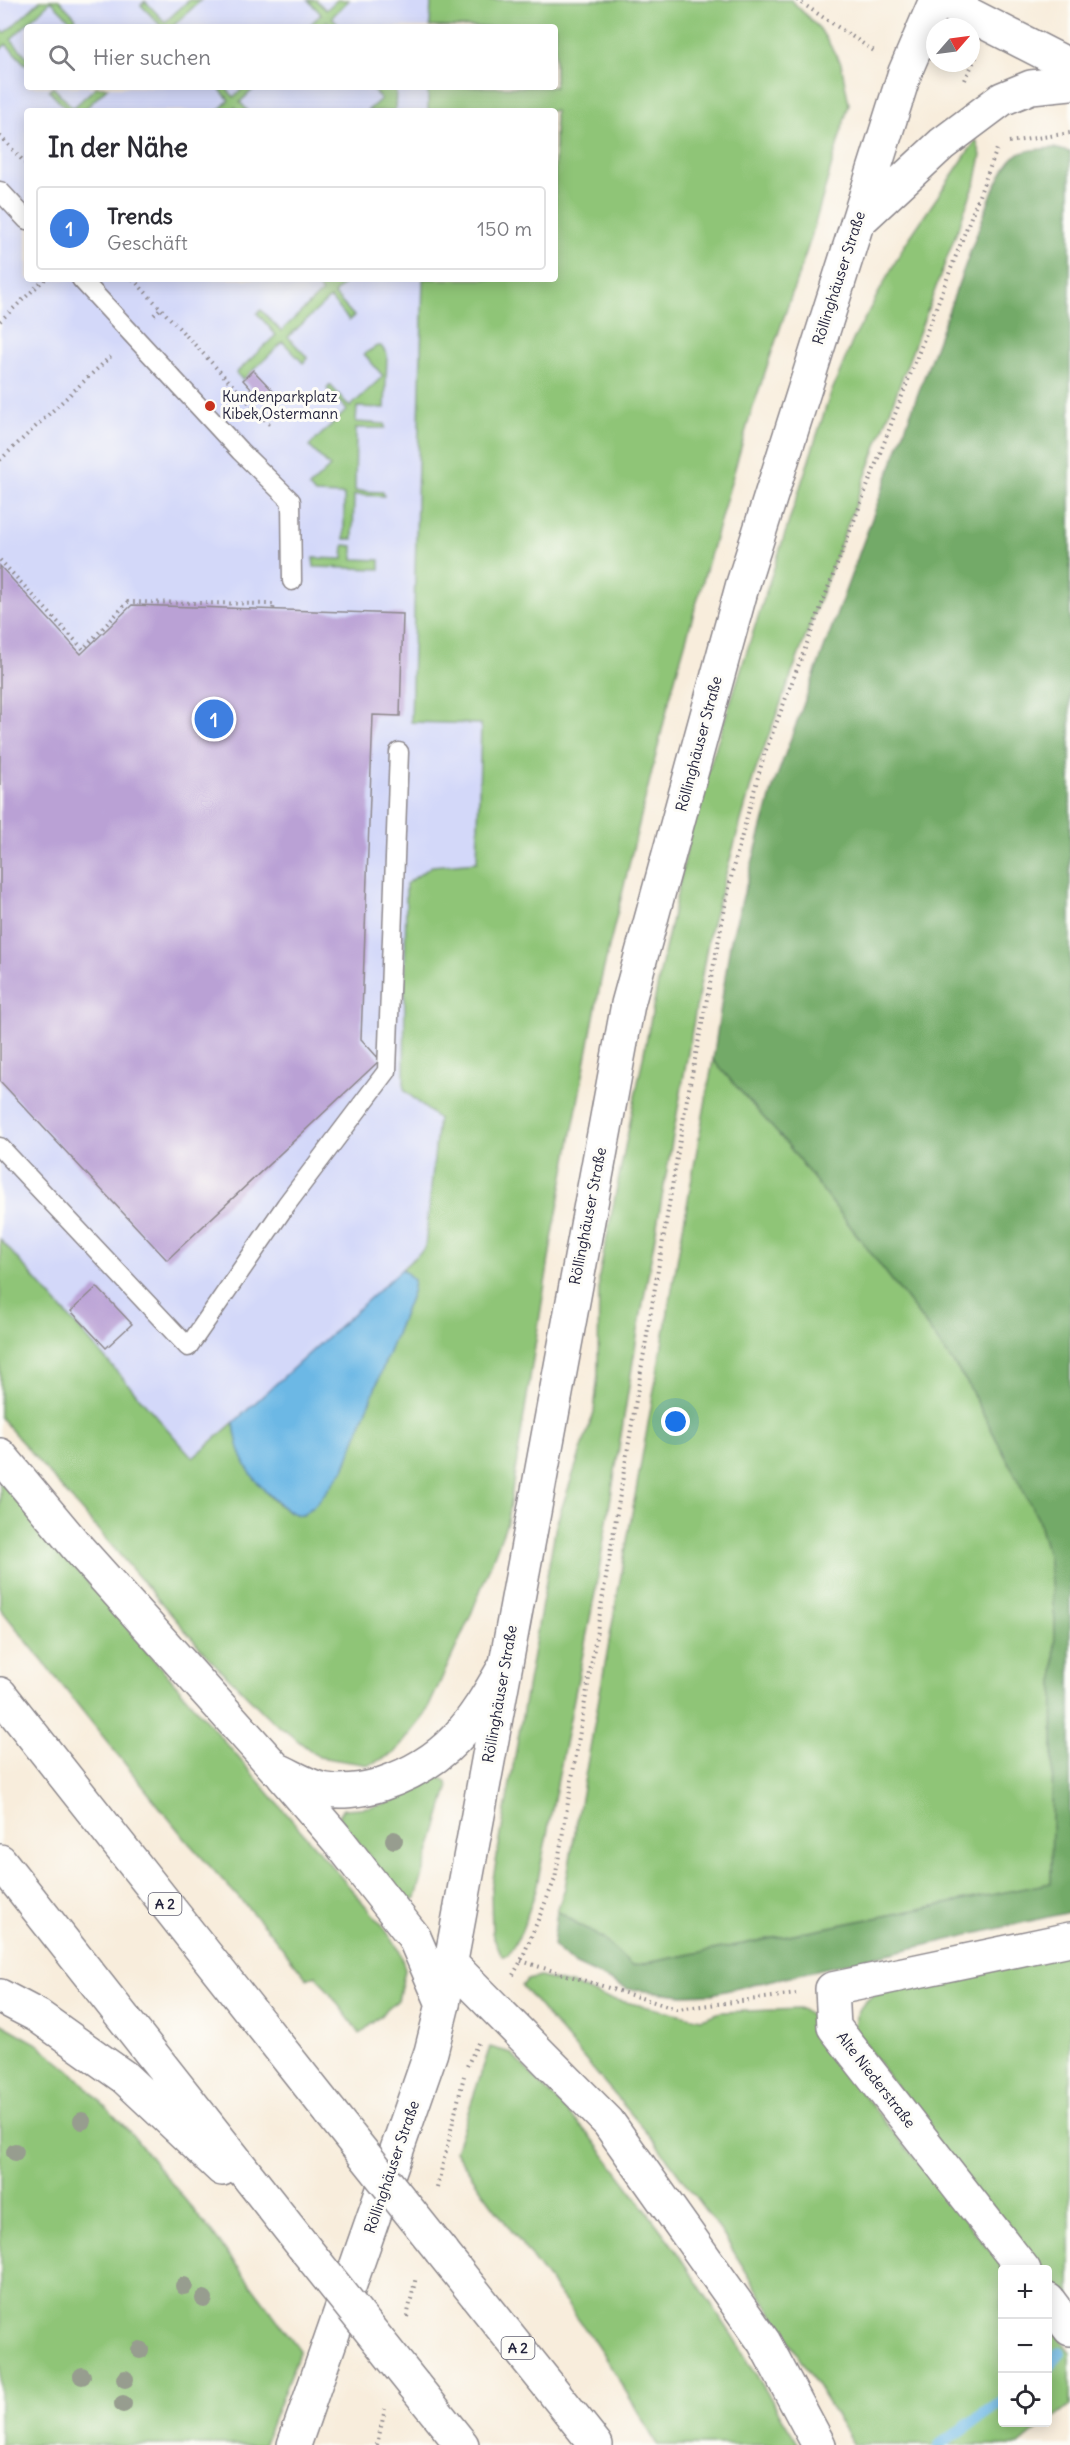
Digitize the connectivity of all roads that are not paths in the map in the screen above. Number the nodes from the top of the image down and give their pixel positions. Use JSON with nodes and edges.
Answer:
{"nodes":[{"id":1,"x":936,"y":0,"type":"edge"},
{"id":2,"x":941,"y":0,"type":"edge"},
{"id":3,"x":1070,"y":66,"type":"edge"},
{"id":4,"x":1070,"y":82,"type":"edge"},
{"id":5,"x":0,"y":191,"type":"edge"},
{"id":6,"x":24,"y":217,"type":"edge"},
{"id":7,"x":855,"y":224,"type":"junction"},
{"id":8,"x":84,"y":282,"type":"edge"},
{"id":9,"x":292,"y":581,"type":"dead end"},
{"id":10,"x":399,"y":752,"type":"dead end"},
{"id":11,"x":0,"y":1147,"type":"edge"},
{"id":12,"x":0,"y":1455,"type":"edge"},
{"id":13,"x":505,"y":1666,"type":"junction"},
{"id":14,"x":0,"y":1694,"type":"edge"},
{"id":15,"x":276,"y":1769,"type":"junction"},
{"id":16,"x":0,"y":1861,"type":"edge"},
{"id":17,"x":1070,"y":1939,"type":"edge"},
{"id":18,"x":451,"y":1964,"type":"junction"},
{"id":19,"x":0,"y":1996,"type":"edge"},
{"id":20,"x":443,"y":2004,"type":"junction"},
{"id":21,"x":303,"y":2246,"type":"junction"},
{"id":22,"x":1020,"y":2265,"type":"edge"},
{"id":23,"x":1052,"y":2306,"type":"edge"},
{"id":24,"x":1070,"y":2329,"type":"edge"},
{"id":25,"x":294,"y":2445,"type":"edge"},
{"id":26,"x":462,"y":2445,"type":"edge"},
{"id":27,"x":596,"y":2445,"type":"edge"},
{"id":28,"x":819,"y":2445,"type":"edge"}],
"edges":[{"from":1,"to":7,"type":"main road","name":"Röllinghäuser Straße"},
{"from":2,"to":3,"type":"main road"},
{"from":4,"to":7,"type":"main road"},
{"from":5,"to":6,"type":"lane"},
{"from":7,"to":13,"type":"main road","name":"Röllinghäuser Straße"},
{"from":8,"to":9,"type":"lane"},
{"from":10,"to":11,"type":"lane"},
{"from":12,"to":15,"type":"main road"},
{"from":13,"to":15,"type":"main road"},
{"from":13,"to":18,"type":"main road","name":"Röllinghäuser Straße"},
{"from":14,"to":27,"type":"main road","number":"A 2","bridge":true},
{"from":15,"to":20,"type":"main road"},
{"from":16,"to":21,"type":"main road"},
{"from":17,"to":22,"type":"main road","name":"Alte Niederstraße"},
{"from":18,"to":20,"type":"main road","name":"Röllinghäuser Straße"},
{"from":18,"to":28,"type":"main road"},
{"from":19,"to":21,"type":"main road"},
{"from":20,"to":25,"type":"main road","name":"Röllinghäuser Straße"},
{"from":21,"to":26,"type":"main road","bridge":true},
{"from":23,"to":24,"type":"main road"}]}
